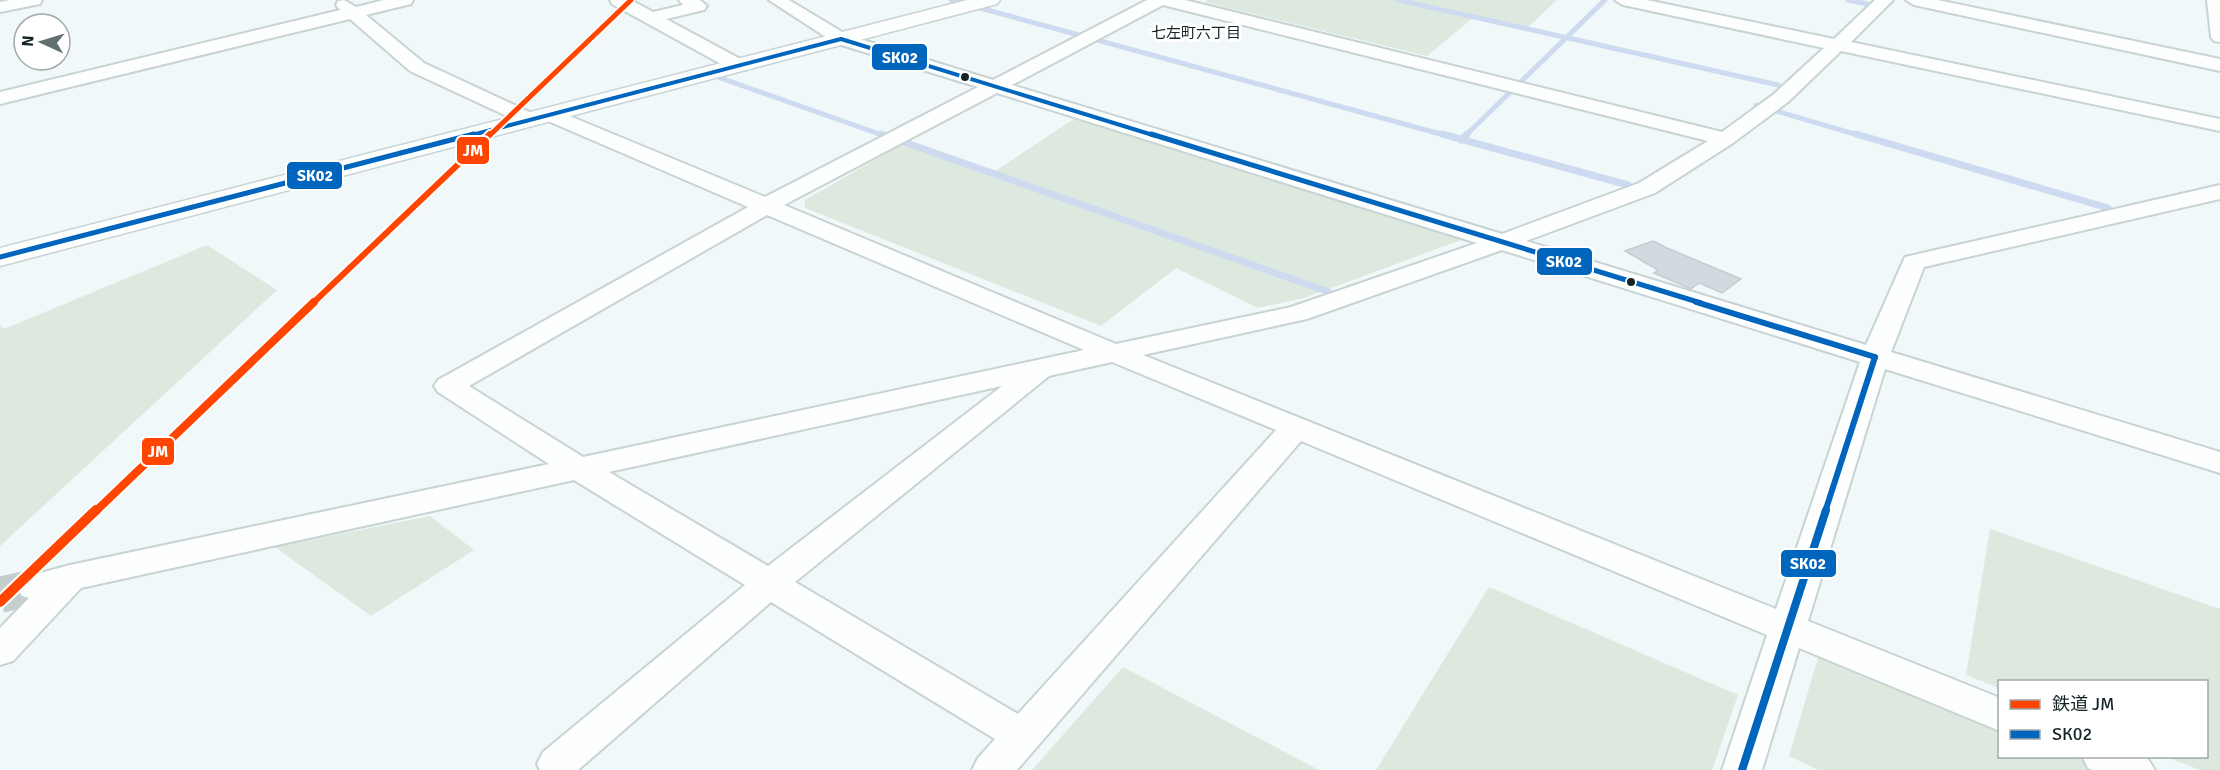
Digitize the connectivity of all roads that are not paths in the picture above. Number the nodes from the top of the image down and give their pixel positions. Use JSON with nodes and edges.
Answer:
{"nodes":[{"id":1,"x":34,"y":0,"type":"edge"},
{"id":2,"x":338,"y":0,"type":"edge"},
{"id":3,"x":405,"y":0,"type":"edge"},
{"id":4,"x":687,"y":0,"type":"edge"},
{"id":5,"x":777,"y":0,"type":"edge"},
{"id":6,"x":990,"y":0,"type":"edge"},
{"id":7,"x":1162,"y":0,"type":"edge"},
{"id":8,"x":1623,"y":0,"type":"edge"},
{"id":9,"x":1885,"y":0,"type":"edge"},
{"id":10,"x":1914,"y":0,"type":"edge"},
{"id":11,"x":2215,"y":0,"type":"edge"},
{"id":12,"x":630,"y":3,"type":"edge"},
{"id":13,"x":0,"y":7,"type":"edge"},
{"id":14,"x":354,"y":12,"type":"junction"},
{"id":15,"x":651,"y":18,"type":"junction"},
{"id":16,"x":2220,"y":30,"type":"edge"},
{"id":17,"x":841,"y":39,"type":"junction"},
{"id":18,"x":1838,"y":44,"type":"junction"},
{"id":19,"x":2220,"y":65,"type":"edge"},
{"id":20,"x":739,"y":66,"type":"junction"},
{"id":21,"x":993,"y":86,"type":"junction"},
{"id":22,"x":1,"y":95,"type":"edge"},
{"id":23,"x":538,"y":117,"type":"junction"},
{"id":24,"x":2220,"y":125,"type":"edge"},
{"id":25,"x":1726,"y":139,"type":"junction"},
{"id":26,"x":2220,"y":192,"type":"edge"},
{"id":27,"x":766,"y":206,"type":"junction"},
{"id":28,"x":1500,"y":243,"type":"junction"},
{"id":29,"x":0,"y":257,"type":"edge"},
{"id":30,"x":1114,"y":353,"type":"junction"},
{"id":31,"x":1875,"y":357,"type":"junction"},
{"id":32,"x":1043,"y":368,"type":"junction"},
{"id":33,"x":1296,"y":427,"type":"junction"},
{"id":34,"x":2220,"y":463,"type":"edge"},
{"id":35,"x":578,"y":468,"type":"junction"},
{"id":36,"x":70,"y":578,"type":"junction"},
{"id":37,"x":770,"y":583,"type":"junction"},
{"id":38,"x":34,"y":587,"type":"tunnel mouth"},
{"id":39,"x":1788,"y":628,"type":"junction"},
{"id":40,"x":0,"y":651,"type":"edge"},
{"id":41,"x":1998,"y":714,"type":"edge"},
{"id":42,"x":1022,"y":735,"type":"junction"},
{"id":43,"x":2107,"y":758,"type":"edge"},
{"id":44,"x":556,"y":764,"type":"dead end"},
{"id":45,"x":992,"y":770,"type":"edge"},
{"id":46,"x":1742,"y":770,"type":"edge"},
{"id":47,"x":2135,"y":770,"type":"edge"}],
"edges":[{"from":1,"to":13,"type":"street"},
{"from":2,"to":14,"type":"street"},
{"from":3,"to":14,"type":"street"},
{"from":4,"to":15,"type":"street"},
{"from":5,"to":17,"type":"street"},
{"from":6,"to":17,"type":"street"},
{"from":7,"to":21,"type":"street"},
{"from":7,"to":25,"type":"street"},
{"from":8,"to":18,"type":"street"},
{"from":9,"to":18,"type":"street"},
{"from":10,"to":19,"type":"street"},
{"from":11,"to":16,"type":"street"},
{"from":12,"to":15,"type":"street"},
{"from":14,"to":22,"type":"street"},
{"from":14,"to":23,"type":"street"},
{"from":15,"to":20,"type":"street"},
{"from":17,"to":20,"type":"street"},
{"from":17,"to":21,"type":"street"},
{"from":18,"to":24,"type":"street"},
{"from":18,"to":25,"type":"street"},
{"from":20,"to":23,"type":"street"},
{"from":21,"to":27,"type":"street"},
{"from":21,"to":28,"type":"street"},
{"from":23,"to":27,"type":"street"},
{"from":23,"to":29,"type":"street"},
{"from":25,"to":28,"type":"street"},
{"from":26,"to":31,"type":"street"},
{"from":27,"to":30,"type":"street"},
{"from":27,"to":35,"type":"street"},
{"from":28,"to":30,"type":"street"},
{"from":28,"to":31,"type":"street"},
{"from":30,"to":32,"type":"street"},
{"from":30,"to":33,"type":"street"},
{"from":31,"to":34,"type":"street"},
{"from":31,"to":39,"type":"street"},
{"from":32,"to":35,"type":"street"},
{"from":32,"to":37,"type":"street"},
{"from":33,"to":39,"type":"street"},
{"from":33,"to":42,"type":"street"},
{"from":35,"to":36,"type":"street"},
{"from":35,"to":37,"type":"street"},
{"from":36,"to":38,"type":"street"},
{"from":36,"to":40,"type":"street"},
{"from":37,"to":42,"type":"street"},
{"from":37,"to":44,"type":"street"},
{"from":39,"to":41,"type":"street"},
{"from":39,"to":46,"type":"street"},
{"from":42,"to":45,"type":"street"},
{"from":43,"to":47,"type":"street"}]}
